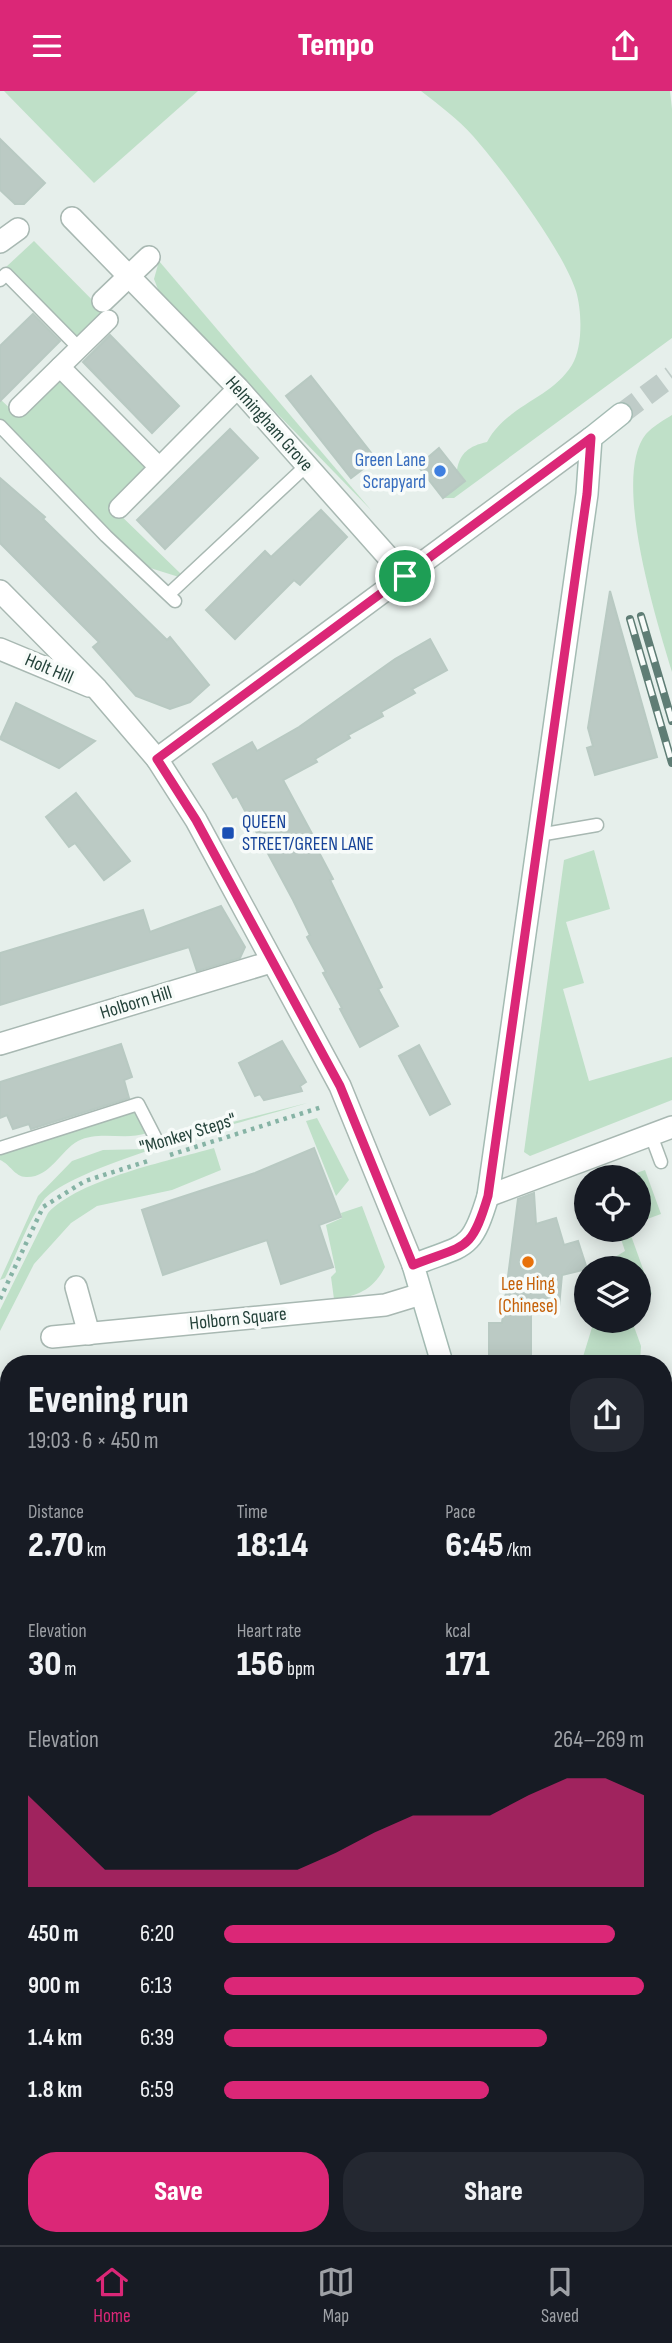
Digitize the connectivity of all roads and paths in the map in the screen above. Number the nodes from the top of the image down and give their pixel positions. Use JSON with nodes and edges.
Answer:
{"nodes":[{"id":1,"x":72,"y":218,"type":"dead end"},
{"id":2,"x":18,"y":229,"type":"dead end"},
{"id":3,"x":0,"y":242,"type":"edge"},
{"id":4,"x":149,"y":257,"type":"dead end"},
{"id":5,"x":129,"y":276,"type":"junction"},
{"id":6,"x":0,"y":280,"type":"edge"},
{"id":7,"x":106,"y":310,"type":"joint"},
{"id":8,"x":79,"y":348,"type":"junction"},
{"id":9,"x":60,"y":367,"type":"junction"},
{"id":10,"x":238,"y":388,"type":"junction"},
{"id":11,"x":19,"y":407,"type":"dead end"},
{"id":12,"x":621,"y":414,"type":"tunnel mouth"},
{"id":13,"x":0,"y":426,"type":"edge"},
{"id":14,"x":591,"y":438,"type":"junction"},
{"id":15,"x":306,"y":465,"type":"junction"},
{"id":16,"x":159,"y":467,"type":"junction"},
{"id":17,"x":119,"y":508,"type":"dead end"},
{"id":18,"x":405,"y":576,"type":"junction"},
{"id":19,"x":0,"y":591,"type":"edge"},
{"id":20,"x":0,"y":649,"type":"edge"},
{"id":21,"x":97,"y":689,"type":"junction"},
{"id":22,"x":157,"y":759,"type":"junction"},
{"id":23,"x":597,"y":825,"type":"dead end"},
{"id":24,"x":539,"y":835,"type":"junction"},
{"id":25,"x":271,"y":962,"type":"junction"},
{"id":26,"x":0,"y":1044,"type":"edge"},
{"id":27,"x":346,"y":1100,"type":"junction"},
{"id":28,"x":672,"y":1127,"type":"edge"},
{"id":29,"x":651,"y":1135,"type":"junction"},
{"id":30,"x":156,"y":1139,"type":"dead end"},
{"id":31,"x":0,"y":1148,"type":"edge"},
{"id":32,"x":661,"y":1162,"type":"dead end"},
{"id":33,"x":488,"y":1196,"type":"junction"},
{"id":34,"x":413,"y":1265,"type":"junction"},
{"id":35,"x":76,"y":1287,"type":"dead end"},
{"id":36,"x":2,"y":1291,"type":"edge"},
{"id":37,"x":421,"y":1294,"type":"junction"},
{"id":38,"x":0,"y":1299,"type":"edge"},
{"id":39,"x":89,"y":1334,"type":"junction"},
{"id":40,"x":52,"y":1337,"type":"dead end"},
{"id":41,"x":440,"y":1355,"type":"edge"}],
"edges":[{"from":1,"to":5,"type":"street","name":"Helmingham Grove"},
{"from":2,"to":3,"type":"street"},
{"from":4,"to":5,"type":"street"},
{"from":5,"to":7,"type":"street"},
{"from":5,"to":10,"type":"street","name":"Helmingham Grove"},
{"from":6,"to":8,"type":"lane"},
{"from":7,"to":8,"type":"street"},
{"from":8,"to":9,"type":"street"},
{"from":9,"to":11,"type":"street"},
{"from":9,"to":16,"type":"street"},
{"from":10,"to":15,"type":"street","name":"Helmingham Grove"},
{"from":10,"to":16,"type":"street"},
{"from":12,"to":14,"type":"street"},
{"from":13,"to":15,"type":"lane"},
{"from":14,"to":18,"type":"street"},
{"from":14,"to":24,"type":"street"},
{"from":15,"to":18,"type":"street","name":"Helmingham Grove"},
{"from":16,"to":17,"type":"street"},
{"from":18,"to":22,"type":"street"},
{"from":19,"to":21,"type":"street"},
{"from":20,"to":21,"type":"street","name":"Holt Hill"},
{"from":21,"to":22,"type":"street"},
{"from":22,"to":25,"type":"street"},
{"from":23,"to":24,"type":"lane"},
{"from":24,"to":33,"type":"street"},
{"from":25,"to":26,"type":"street","name":"Holborn Hill"},
{"from":25,"to":27,"type":"street"},
{"from":27,"to":34,"type":"street"},
{"from":27,"to":36,"type":"path","name":"\"Monkey Steps\""},
{"from":28,"to":29,"type":"street"},
{"from":29,"to":32,"type":"lane"},
{"from":29,"to":33,"type":"street"},
{"from":30,"to":31,"type":"lane"},
{"from":33,"to":34,"type":"street"},
{"from":34,"to":37,"type":"street"},
{"from":35,"to":39,"type":"street"},
{"from":36,"to":38,"type":"path"},
{"from":37,"to":39,"type":"street","name":"Holborn Square"},
{"from":37,"to":41,"type":"street"},
{"from":39,"to":40,"type":"street","name":"Holborn Square"}]}
